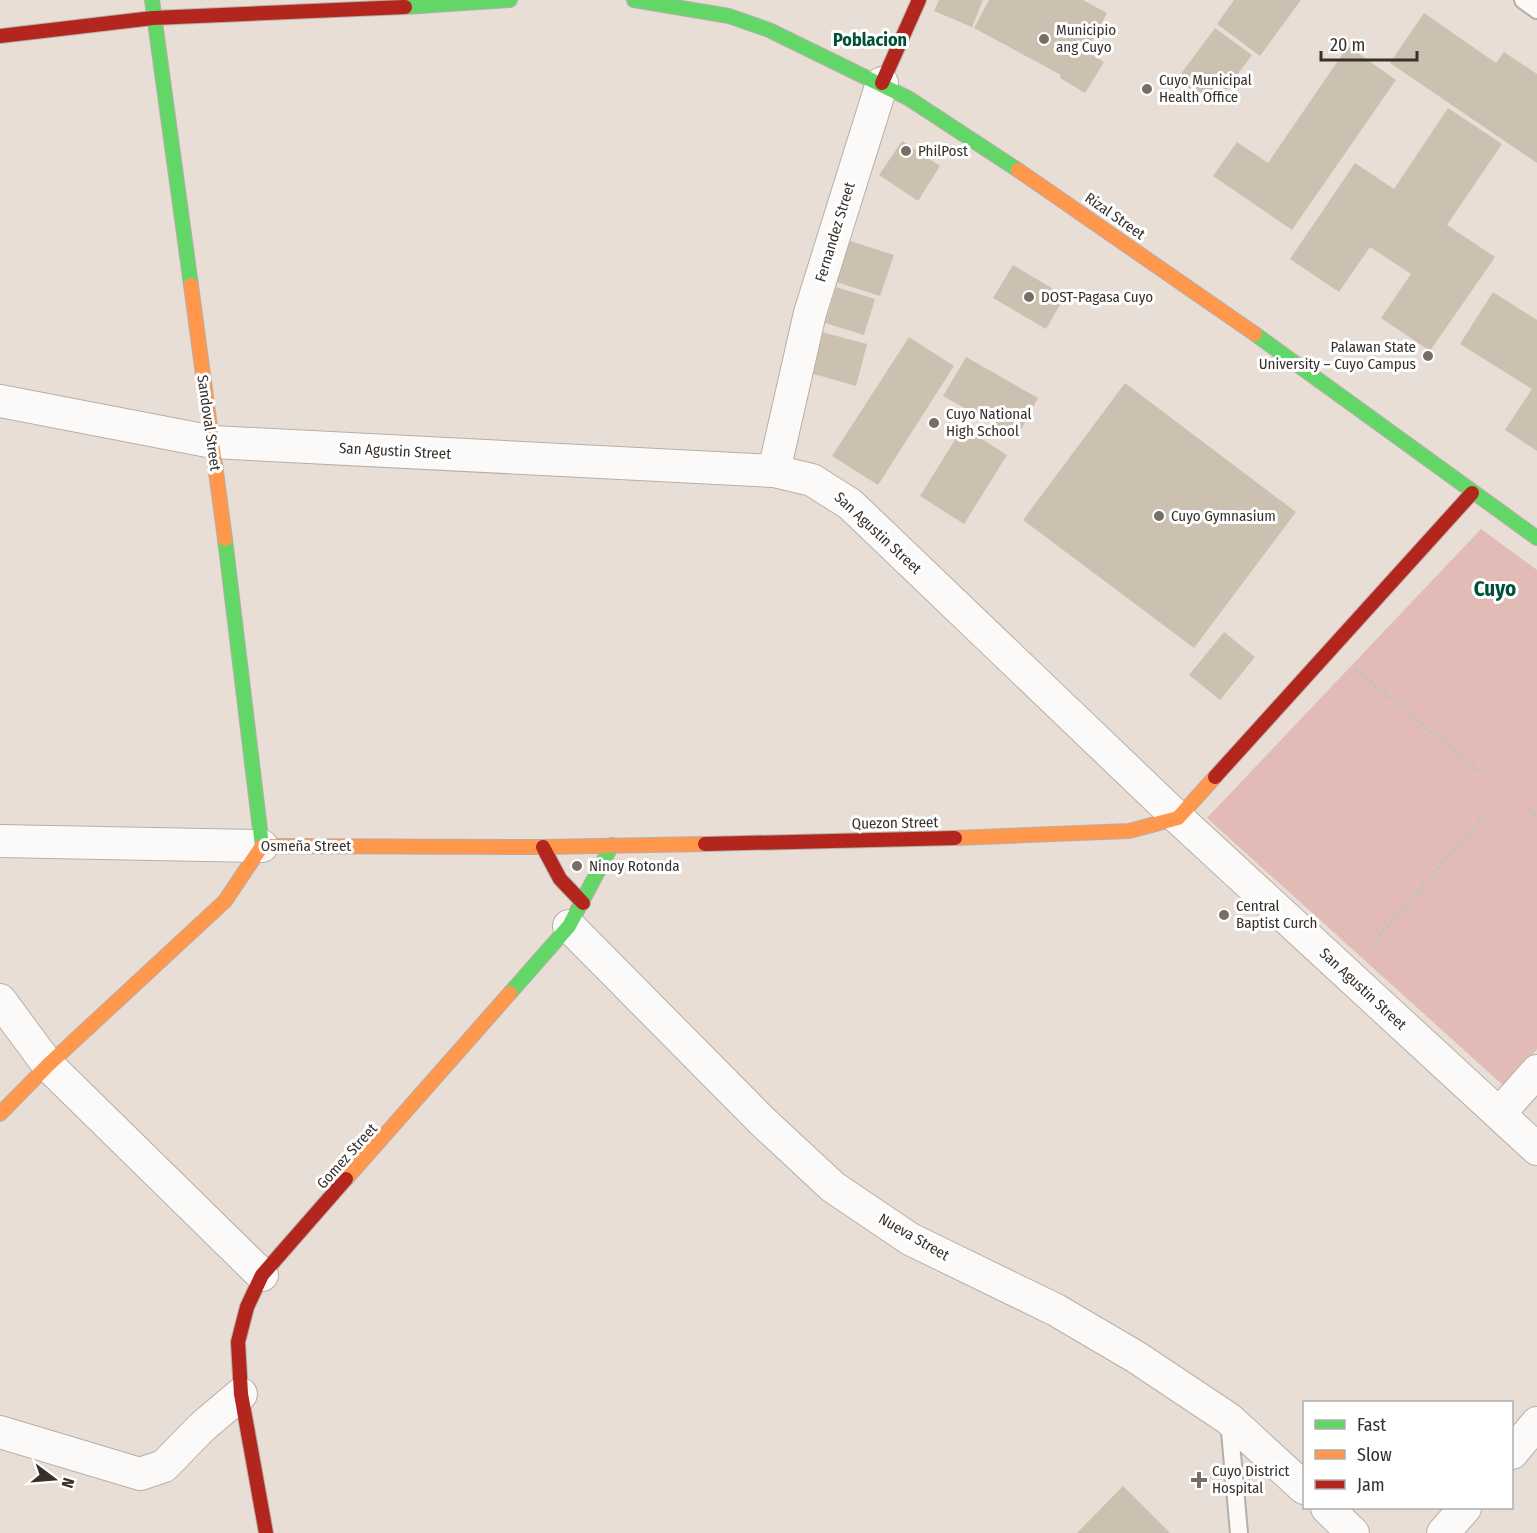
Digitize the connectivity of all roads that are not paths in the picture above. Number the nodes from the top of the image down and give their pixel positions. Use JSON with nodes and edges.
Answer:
{"nodes":[{"id":1,"x":152,"y":0,"type":"edge"},
{"id":2,"x":510,"y":0,"type":"edge"},
{"id":3,"x":634,"y":0,"type":"edge"},
{"id":4,"x":919,"y":0,"type":"edge"},
{"id":5,"x":1523,"y":0,"type":"edge"},
{"id":6,"x":684,"y":3,"type":"edge"},
{"id":7,"x":1537,"y":10,"type":"edge"},
{"id":8,"x":153,"y":18,"type":"junction"},
{"id":9,"x":0,"y":36,"type":"edge"},
{"id":10,"x":882,"y":83,"type":"junction"},
{"id":11,"x":0,"y":401,"type":"edge"},
{"id":12,"x":213,"y":442,"type":"junction"},
{"id":13,"x":774,"y":471,"type":"junction"},
{"id":14,"x":1472,"y":494,"type":"junction"},
{"id":15,"x":1537,"y":538,"type":"edge"},
{"id":16,"x":1178,"y":818,"type":"junction"},
{"id":17,"x":0,"y":841,"type":"edge"},
{"id":18,"x":612,"y":845,"type":"junction"},
{"id":19,"x":262,"y":846,"type":"junction"},
{"id":20,"x":543,"y":847,"type":"junction"},
{"id":21,"x":576,"y":915,"type":"junction"},
{"id":22,"x":0,"y":1000,"type":"edge"},
{"id":23,"x":48,"y":1065,"type":"junction"},
{"id":24,"x":1537,"y":1071,"type":"edge"},
{"id":25,"x":0,"y":1114,"type":"edge"},
{"id":26,"x":1499,"y":1114,"type":"junction"},
{"id":27,"x":1537,"y":1149,"type":"edge"},
{"id":28,"x":262,"y":1275,"type":"junction"},
{"id":29,"x":242,"y":1394,"type":"junction"},
{"id":30,"x":1229,"y":1419,"type":"junction"},
{"id":31,"x":1537,"y":1424,"type":"edge"},
{"id":32,"x":0,"y":1432,"type":"edge"},
{"id":33,"x":1513,"y":1452,"type":"edge"},
{"id":34,"x":1303,"y":1486,"type":"edge"},
{"id":35,"x":1328,"y":1509,"type":"edge"},
{"id":36,"x":1464,"y":1509,"type":"edge"},
{"id":37,"x":266,"y":1533,"type":"edge"},
{"id":38,"x":1239,"y":1533,"type":"edge"},
{"id":39,"x":1353,"y":1533,"type":"edge"},
{"id":40,"x":1443,"y":1533,"type":"edge"}],
"edges":[{"from":1,"to":8,"type":"main road","name":"Sandoval Street"},
{"from":2,"to":8,"type":"main road"},
{"from":3,"to":6,"type":"main road","name":"Rizal Street"},
{"from":4,"to":10,"type":"main road","name":"Fernandez Street"},
{"from":5,"to":7,"type":"lane"},
{"from":6,"to":10,"type":"main road","name":"Rizal Street"},
{"from":8,"to":9,"type":"main road"},
{"from":8,"to":12,"type":"main road","name":"Sandoval Street"},
{"from":10,"to":13,"type":"street","name":"Fernandez Street"},
{"from":10,"to":14,"type":"main road","name":"Rizal Street"},
{"from":11,"to":12,"type":"street","name":"San Agustin Street"},
{"from":12,"to":13,"type":"street","name":"San Agustin Street"},
{"from":12,"to":19,"type":"main road","name":"Sandoval Street"},
{"from":13,"to":16,"type":"street","name":"San Agustin Street"},
{"from":14,"to":15,"type":"main road","name":"Rizal Street"},
{"from":14,"to":16,"type":"main road"},
{"from":16,"to":18,"type":"main road","name":"Quezon Street"},
{"from":16,"to":26,"type":"street","name":"San Agustin Street"},
{"from":17,"to":19,"type":"street","name":"Osmeña Street"},
{"from":18,"to":20,"type":"main road","name":"Osmeña Street"},
{"from":18,"to":21,"type":"main road","name":"Gomez Street"},
{"from":19,"to":20,"type":"main road","name":"Osmeña Street"},
{"from":19,"to":23,"type":"main road"},
{"from":20,"to":21,"type":"main road"},
{"from":21,"to":28,"type":"main road","name":"Gomez Street"},
{"from":21,"to":30,"type":"street","name":"Nueva Street"},
{"from":22,"to":23,"type":"street"},
{"from":23,"to":25,"type":"main road"},
{"from":23,"to":28,"type":"street"},
{"from":24,"to":26,"type":"street"},
{"from":26,"to":27,"type":"street","name":"San Agustin Street"},
{"from":28,"to":29,"type":"main road","name":"Gomez Street"},
{"from":29,"to":32,"type":"street"},
{"from":29,"to":37,"type":"main road","name":"Gomez Street"},
{"from":30,"to":34,"type":"street","name":"Nueva Street"},
{"from":30,"to":38,"type":"lane"},
{"from":31,"to":33,"type":"street"},
{"from":35,"to":39,"type":"street"},
{"from":36,"to":40,"type":"street"}]}
